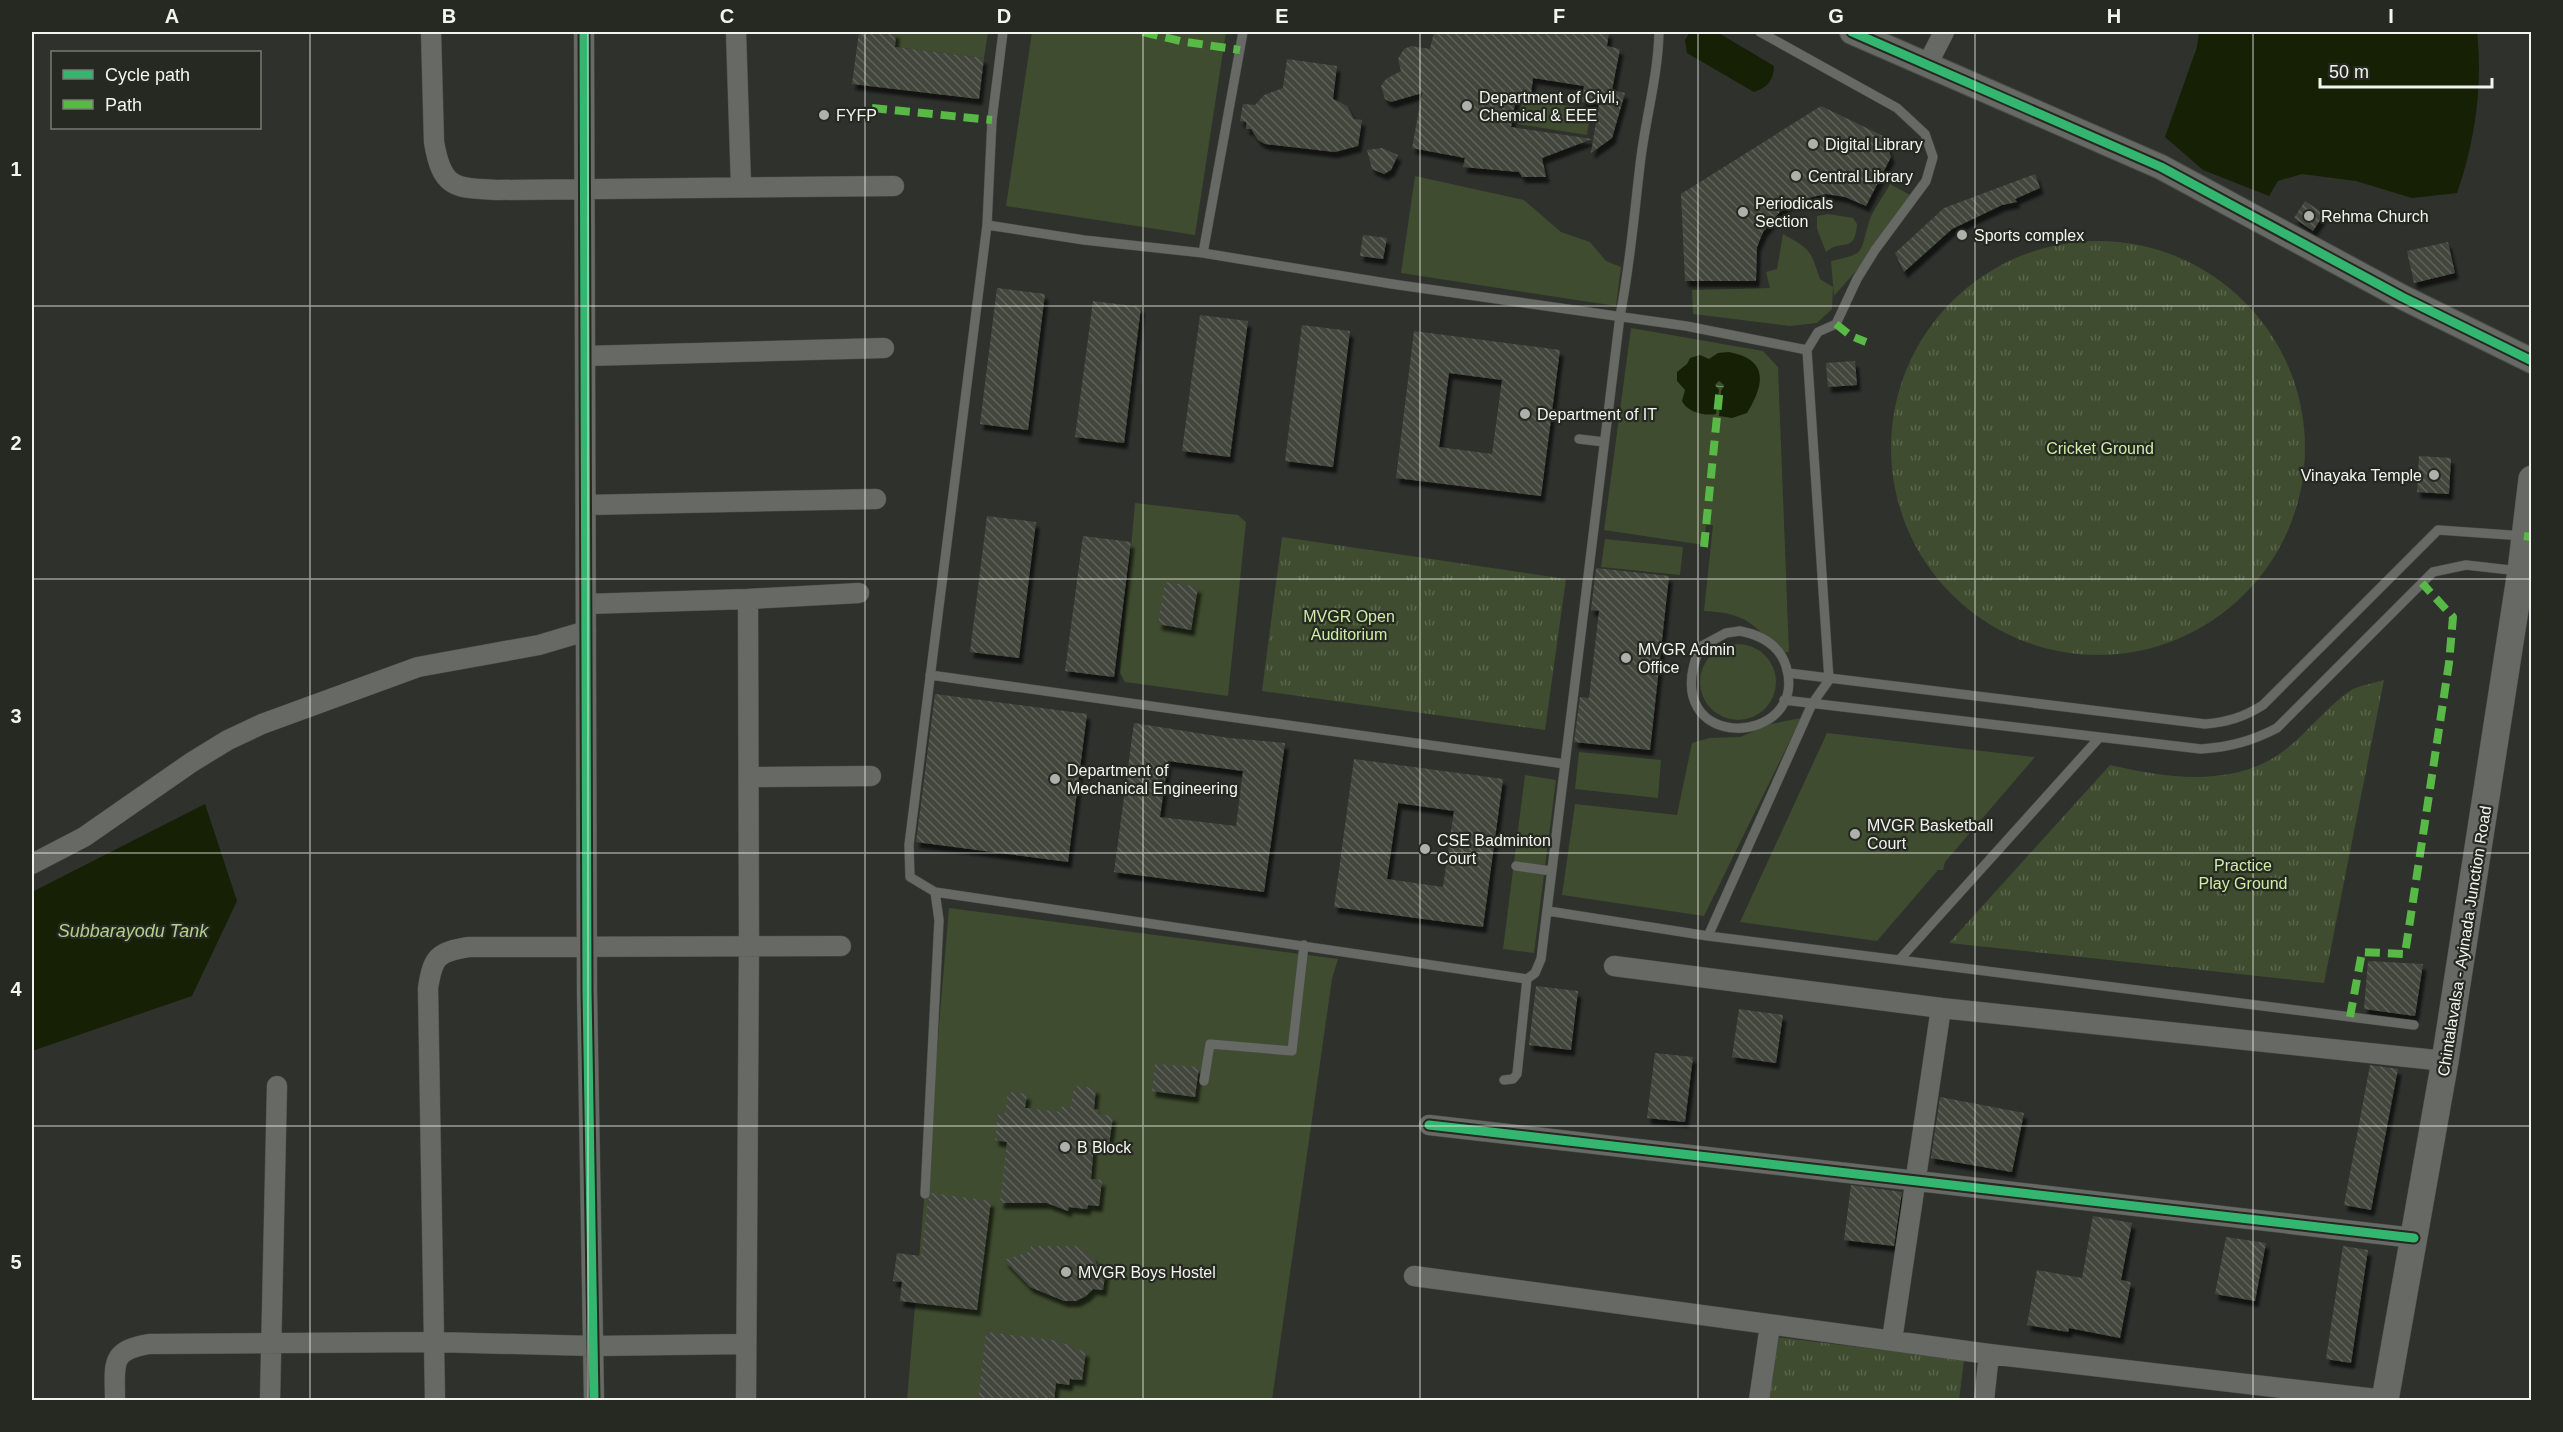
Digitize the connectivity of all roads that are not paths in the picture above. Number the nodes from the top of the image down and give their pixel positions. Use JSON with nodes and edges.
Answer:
{"nodes":[{"id":1,"x":431,"y":32,"type":"edge"},
{"id":2,"x":584,"y":32,"type":"edge"},
{"id":3,"x":736,"y":32,"type":"edge"},
{"id":4,"x":1003,"y":32,"type":"edge"},
{"id":5,"x":1243,"y":32,"type":"edge"},
{"id":6,"x":1659,"y":32,"type":"edge"},
{"id":7,"x":1760,"y":32,"type":"edge"},
{"id":8,"x":1852,"y":32,"type":"edge"},
{"id":9,"x":1944,"y":32,"type":"edge"},
{"id":10,"x":1927,"y":65,"type":"junction"},
{"id":11,"x":741,"y":186,"type":"junction"},
{"id":12,"x":894,"y":186,"type":"dead end"},
{"id":13,"x":584,"y":189,"type":"junction"},
{"id":14,"x":987,"y":225,"type":"junction"},
{"id":15,"x":1203,"y":253,"type":"junction"},
{"id":16,"x":1620,"y":316,"type":"junction"},
{"id":17,"x":884,"y":348,"type":"dead end"},
{"id":18,"x":1807,"y":350,"type":"junction"},
{"id":19,"x":585,"y":356,"type":"junction"},
{"id":20,"x":2532,"y":361,"type":"edge"},
{"id":21,"x":1579,"y":439,"type":"dead end"},
{"id":22,"x":1604,"y":442,"type":"junction"},
{"id":23,"x":2532,"y":479,"type":"edge"},
{"id":24,"x":876,"y":499,"type":"dead end"},
{"id":25,"x":586,"y":504,"type":"junction"},
{"id":26,"x":2524,"y":536,"type":"junction"},
{"id":27,"x":2521,"y":571,"type":"junction"},
{"id":28,"x":859,"y":593,"type":"dead end"},
{"id":29,"x":748,"y":599,"type":"junction"},
{"id":30,"x":586,"y":604,"type":"junction"},
{"id":31,"x":586,"y":631,"type":"junction"},
{"id":32,"x":1788,"y":674,"type":"junction"},
{"id":33,"x":930,"y":675,"type":"junction"},
{"id":34,"x":1829,"y":680,"type":"junction"},
{"id":35,"x":1784,"y":700,"type":"junction"},
{"id":36,"x":1812,"y":704,"type":"junction"},
{"id":37,"x":2099,"y":738,"type":"junction"},
{"id":38,"x":1565,"y":764,"type":"junction"},
{"id":39,"x":871,"y":776,"type":"dead end"},
{"id":40,"x":749,"y":777,"type":"junction"},
{"id":41,"x":32,"y":864,"type":"edge"},
{"id":42,"x":1516,"y":866,"type":"dead end"},
{"id":43,"x":1551,"y":871,"type":"junction"},
{"id":44,"x":935,"y":892,"type":"junction"},
{"id":45,"x":1548,"y":911,"type":"junction"},
{"id":46,"x":1708,"y":936,"type":"junction"},
{"id":47,"x":587,"y":945,"type":"junction"},
{"id":48,"x":749,"y":945,"type":"junction"},
{"id":49,"x":1304,"y":945,"type":"junction"},
{"id":50,"x":841,"y":946,"type":"dead end"},
{"id":51,"x":1900,"y":959,"type":"junction"},
{"id":52,"x":1614,"y":966,"type":"dead end"},
{"id":53,"x":1527,"y":979,"type":"junction"},
{"id":54,"x":1941,"y":1008,"type":"junction"},
{"id":55,"x":2414,"y":1025,"type":"dead end"},
{"id":56,"x":2445,"y":1061,"type":"junction"},
{"id":57,"x":1504,"y":1080,"type":"dead end"},
{"id":58,"x":1204,"y":1081,"type":"dead end"},
{"id":59,"x":277,"y":1086,"type":"dead end"},
{"id":60,"x":1429,"y":1125,"type":"dead end"},
{"id":61,"x":1916,"y":1180,"type":"junction"},
{"id":62,"x":925,"y":1194,"type":"dead end"},
{"id":63,"x":2414,"y":1238,"type":"junction"},
{"id":64,"x":1414,"y":1276,"type":"dead end"},
{"id":65,"x":1770,"y":1325,"type":"junction"},
{"id":66,"x":1892,"y":1340,"type":"junction"},
{"id":67,"x":434,"y":1342,"type":"junction"},
{"id":68,"x":272,"y":1343,"type":"junction"},
{"id":69,"x":745,"y":1344,"type":"junction"},
{"id":70,"x":593,"y":1346,"type":"junction"},
{"id":71,"x":1989,"y":1353,"type":"junction"},
{"id":72,"x":115,"y":1401,"type":"edge"},
{"id":73,"x":270,"y":1401,"type":"edge"},
{"id":74,"x":435,"y":1401,"type":"edge"},
{"id":75,"x":594,"y":1401,"type":"edge"},
{"id":76,"x":746,"y":1401,"type":"edge"},
{"id":77,"x":1759,"y":1401,"type":"edge"},
{"id":78,"x":1984,"y":1401,"type":"edge"},
{"id":79,"x":2385,"y":1401,"type":"edge"}],
"edges":[{"from":1,"to":13,"type":"street"},
{"from":2,"to":13,"type":"street"},
{"from":3,"to":11,"type":"street"},
{"from":4,"to":14,"type":"lane"},
{"from":5,"to":15,"type":"lane"},
{"from":6,"to":16,"type":"lane"},
{"from":7,"to":18,"type":"lane"},
{"from":8,"to":10,"type":"street"},
{"from":9,"to":10,"type":"street"},
{"from":10,"to":20,"type":"street"},
{"from":11,"to":12,"type":"street"},
{"from":11,"to":13,"type":"street"},
{"from":13,"to":19,"type":"street"},
{"from":14,"to":15,"type":"lane"},
{"from":14,"to":33,"type":"lane"},
{"from":15,"to":16,"type":"lane"},
{"from":16,"to":18,"type":"lane"},
{"from":16,"to":22,"type":"lane"},
{"from":17,"to":19,"type":"street"},
{"from":18,"to":34,"type":"lane"},
{"from":19,"to":25,"type":"street"},
{"from":21,"to":22,"type":"lane"},
{"from":22,"to":38,"type":"lane"},
{"from":23,"to":26,"type":"main road","name":"Chintalavalsa - Ayinada Junction Road"},
{"from":24,"to":25,"type":"street"},
{"from":25,"to":30,"type":"street"},
{"from":26,"to":27,"type":"main road","name":"Chintalavalsa - Ayinada Junction Road"},
{"from":26,"to":34,"type":"lane"},
{"from":27,"to":37,"type":"lane"},
{"from":27,"to":56,"type":"main road","name":"Chintalavalsa - Ayinada Junction Road"},
{"from":28,"to":29,"type":"street"},
{"from":29,"to":30,"type":"street"},
{"from":29,"to":40,"type":"street"},
{"from":30,"to":31,"type":"street"},
{"from":31,"to":41,"type":"street"},
{"from":31,"to":47,"type":"street"},
{"from":32,"to":34,"type":"lane"},
{"from":32,"to":35,"type":"lane"},
{"from":32,"to":35,"type":"lane"},
{"from":33,"to":38,"type":"lane"},
{"from":33,"to":44,"type":"lane"},
{"from":34,"to":36,"type":"lane"},
{"from":35,"to":36,"type":"lane"},
{"from":36,"to":37,"type":"lane"},
{"from":36,"to":46,"type":"lane"},
{"from":37,"to":51,"type":"lane"},
{"from":38,"to":43,"type":"lane"},
{"from":39,"to":40,"type":"street"},
{"from":40,"to":48,"type":"street"},
{"from":42,"to":43,"type":"lane"},
{"from":43,"to":45,"type":"lane"},
{"from":44,"to":49,"type":"lane"},
{"from":44,"to":62,"type":"lane"},
{"from":45,"to":46,"type":"lane"},
{"from":45,"to":53,"type":"lane"},
{"from":46,"to":51,"type":"lane"},
{"from":47,"to":48,"type":"street"},
{"from":47,"to":67,"type":"street"},
{"from":47,"to":70,"type":"street"},
{"from":48,"to":50,"type":"street"},
{"from":48,"to":69,"type":"street"},
{"from":49,"to":53,"type":"lane"},
{"from":49,"to":58,"type":"lane"},
{"from":51,"to":55,"type":"lane"},
{"from":52,"to":54,"type":"street"},
{"from":53,"to":57,"type":"lane"},
{"from":54,"to":56,"type":"street"},
{"from":54,"to":61,"type":"street"},
{"from":56,"to":63,"type":"main road","name":"Chintalavalsa - Ayinada Junction Road"},
{"from":59,"to":68,"type":"street"},
{"from":60,"to":61,"type":"street"},
{"from":61,"to":63,"type":"street"},
{"from":61,"to":66,"type":"street"},
{"from":63,"to":79,"type":"main road","name":"Chintalavalsa - Ayinada Junction Road"},
{"from":64,"to":65,"type":"street"},
{"from":65,"to":66,"type":"street"},
{"from":65,"to":77,"type":"street"},
{"from":66,"to":71,"type":"street"},
{"from":67,"to":68,"type":"street"},
{"from":67,"to":70,"type":"street"},
{"from":67,"to":74,"type":"street"},
{"from":68,"to":72,"type":"street"},
{"from":68,"to":73,"type":"street"},
{"from":69,"to":70,"type":"street"},
{"from":69,"to":76,"type":"street"},
{"from":70,"to":75,"type":"street"},
{"from":71,"to":78,"type":"street"},
{"from":71,"to":79,"type":"street"}]}
